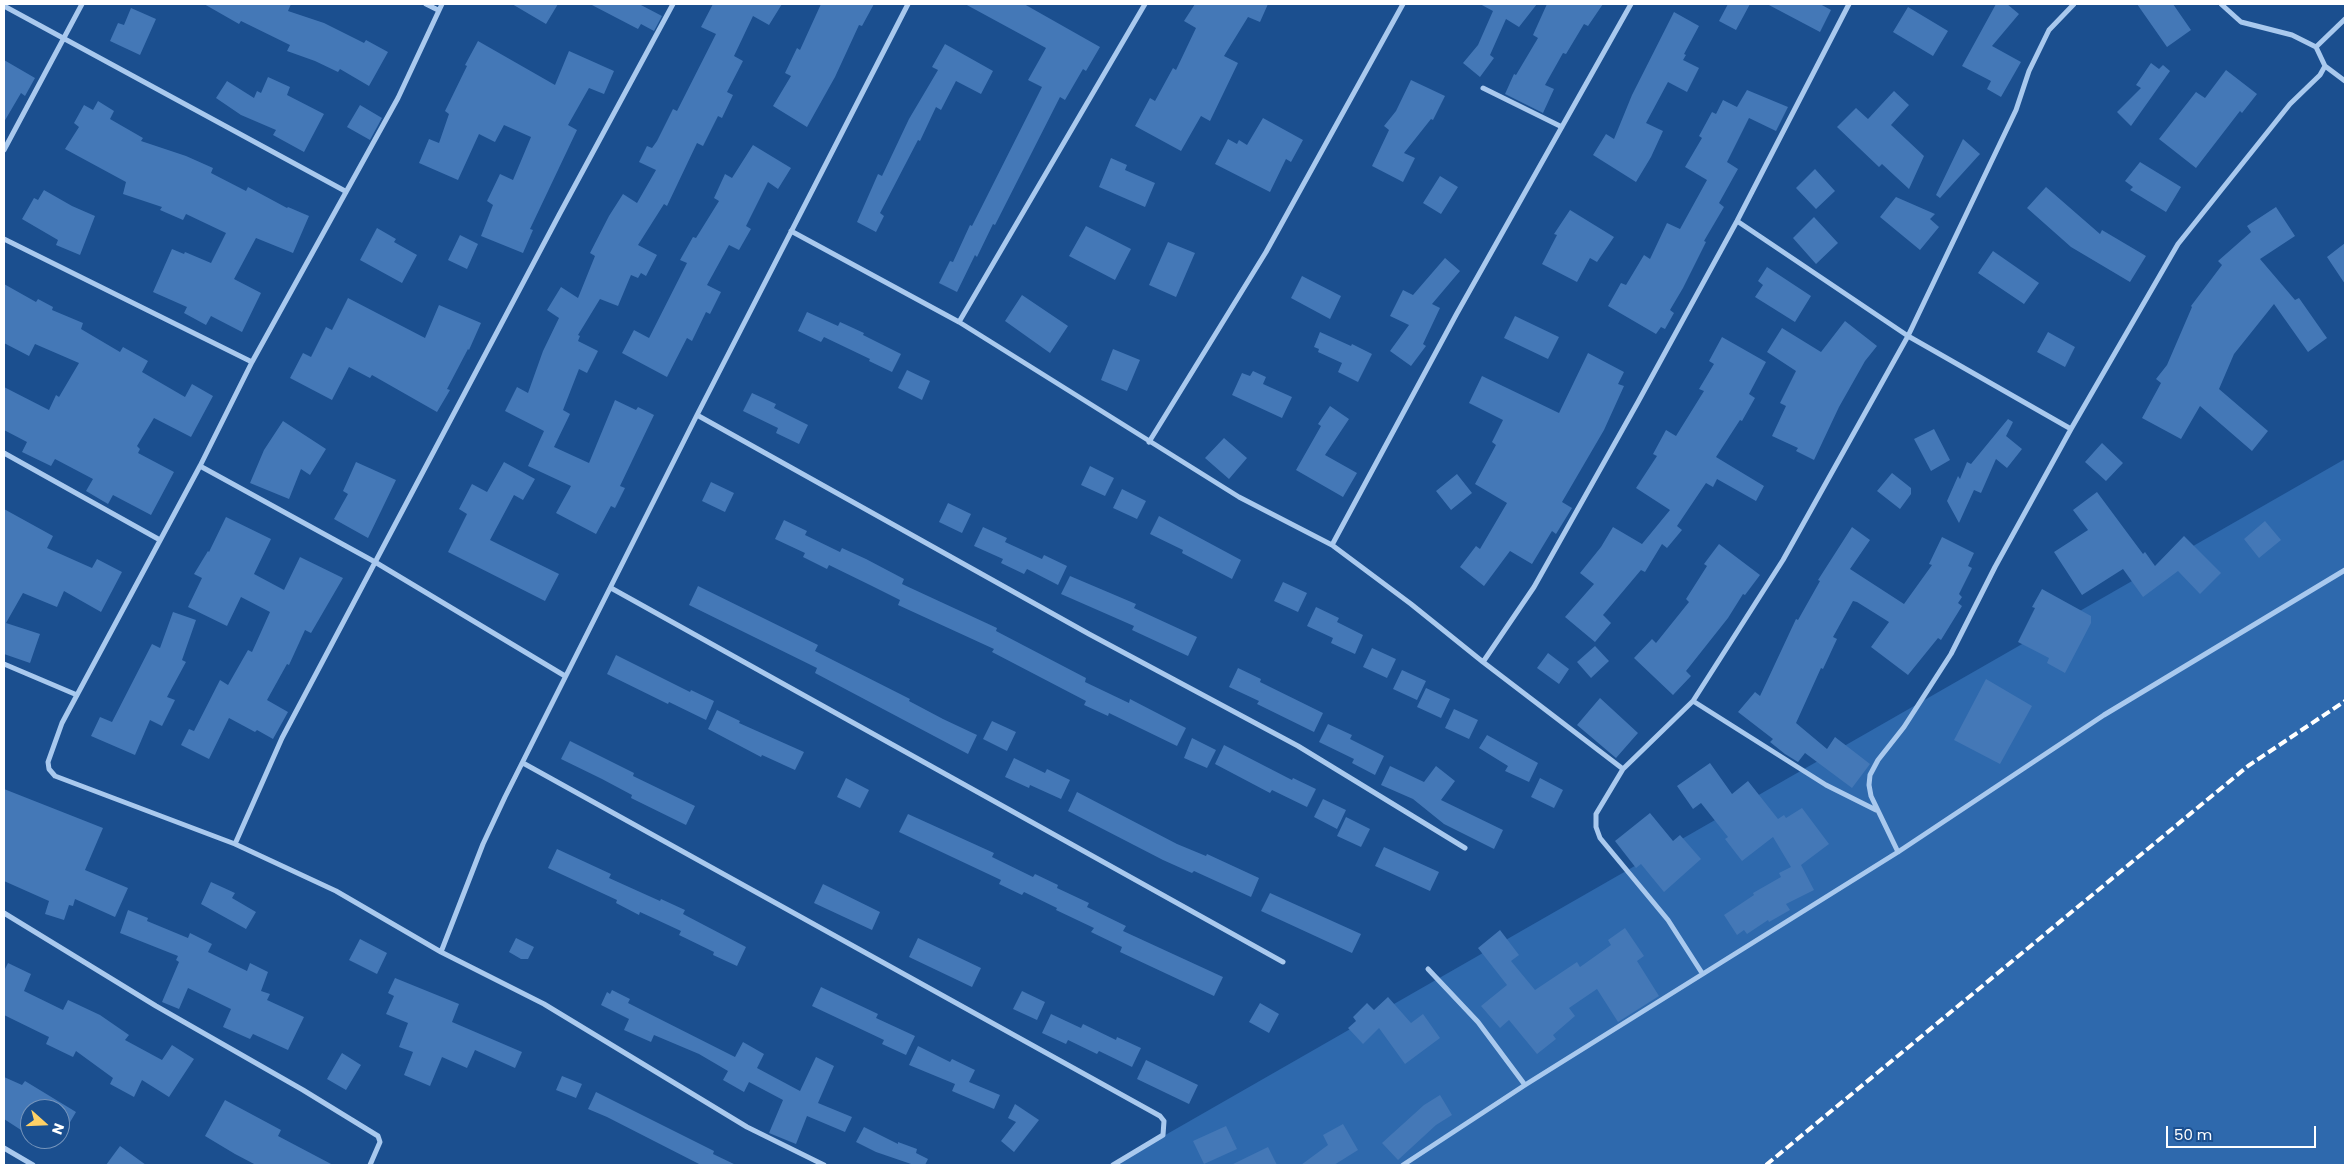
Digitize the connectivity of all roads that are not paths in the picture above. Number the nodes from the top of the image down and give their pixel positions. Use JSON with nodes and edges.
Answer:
{"nodes":[{"id":1,"x":82,"y":4,"type":"edge"},
{"id":2,"x":426,"y":4,"type":"edge"},
{"id":3,"x":442,"y":4,"type":"edge"},
{"id":4,"x":673,"y":4,"type":"edge"},
{"id":5,"x":908,"y":4,"type":"edge"},
{"id":6,"x":1145,"y":4,"type":"edge"},
{"id":7,"x":1403,"y":4,"type":"edge"},
{"id":8,"x":1631,"y":4,"type":"edge"},
{"id":9,"x":1849,"y":4,"type":"edge"},
{"id":10,"x":2074,"y":4,"type":"edge"},
{"id":11,"x":2221,"y":4,"type":"edge"},
{"id":12,"x":4,"y":6,"type":"edge"},
{"id":13,"x":438,"y":10,"type":"junction"},
{"id":14,"x":2345,"y":19,"type":"edge"},
{"id":15,"x":64,"y":38,"type":"junction"},
{"id":16,"x":2316,"y":46,"type":"junction"},
{"id":17,"x":2325,"y":66,"type":"junction"},
{"id":18,"x":2345,"y":81,"type":"edge"},
{"id":19,"x":1483,"y":88,"type":"dead end"},
{"id":20,"x":1562,"y":126,"type":"junction"},
{"id":21,"x":4,"y":150,"type":"edge"},
{"id":22,"x":345,"y":190,"type":"junction"},
{"id":23,"x":1737,"y":221,"type":"junction"},
{"id":24,"x":791,"y":231,"type":"junction"},
{"id":25,"x":4,"y":239,"type":"edge"},
{"id":26,"x":959,"y":322,"type":"junction"},
{"id":27,"x":1908,"y":336,"type":"junction"},
{"id":28,"x":252,"y":362,"type":"junction"},
{"id":29,"x":697,"y":415,"type":"junction"},
{"id":30,"x":2071,"y":429,"type":"junction"},
{"id":31,"x":1149,"y":442,"type":"junction"},
{"id":32,"x":4,"y":453,"type":"edge"},
{"id":33,"x":200,"y":466,"type":"junction"},
{"id":34,"x":160,"y":540,"type":"junction"},
{"id":35,"x":1332,"y":545,"type":"junction"},
{"id":36,"x":375,"y":562,"type":"junction"},
{"id":37,"x":2345,"y":570,"type":"edge"},
{"id":38,"x":611,"y":588,"type":"junction"},
{"id":39,"x":1483,"y":662,"type":"junction"},
{"id":40,"x":4,"y":664,"type":"edge"},
{"id":41,"x":565,"y":676,"type":"junction"},
{"id":42,"x":76,"y":695,"type":"junction"},
{"id":43,"x":1692,"y":701,"type":"junction"},
{"id":44,"x":523,"y":763,"type":"junction"},
{"id":45,"x":1623,"y":769,"type":"junction"},
{"id":46,"x":1876,"y":810,"type":"junction"},
{"id":47,"x":235,"y":844,"type":"junction"},
{"id":48,"x":1465,"y":848,"type":"dead end"},
{"id":49,"x":1898,"y":852,"type":"junction"},
{"id":50,"x":4,"y":913,"type":"edge"},
{"id":51,"x":441,"y":952,"type":"junction"},
{"id":52,"x":1283,"y":962,"type":"dead end"},
{"id":53,"x":1428,"y":969,"type":"dead end"},
{"id":54,"x":1702,"y":973,"type":"junction"},
{"id":55,"x":1525,"y":1084,"type":"junction"},
{"id":56,"x":4,"y":1148,"type":"edge"},
{"id":57,"x":33,"y":1165,"type":"edge"},
{"id":58,"x":370,"y":1165,"type":"edge"},
{"id":59,"x":824,"y":1165,"type":"edge"},
{"id":60,"x":1113,"y":1165,"type":"edge"},
{"id":61,"x":1403,"y":1165,"type":"edge"}],
"edges":[{"from":1,"to":15,"type":"street"},
{"from":2,"to":13,"type":"street"},
{"from":3,"to":13,"type":"street"},
{"from":4,"to":36,"type":"street"},
{"from":5,"to":24,"type":"street"},
{"from":6,"to":26,"type":"street"},
{"from":7,"to":31,"type":"street"},
{"from":8,"to":20,"type":"street"},
{"from":9,"to":23,"type":"street"},
{"from":10,"to":27,"type":"street"},
{"from":11,"to":16,"type":"street"},
{"from":12,"to":15,"type":"street"},
{"from":13,"to":22,"type":"street"},
{"from":14,"to":16,"type":"street"},
{"from":15,"to":21,"type":"street"},
{"from":15,"to":22,"type":"street"},
{"from":16,"to":17,"type":"street"},
{"from":17,"to":18,"type":"street"},
{"from":17,"to":30,"type":"street"},
{"from":19,"to":20,"type":"street"},
{"from":20,"to":35,"type":"street"},
{"from":22,"to":28,"type":"street"},
{"from":23,"to":27,"type":"street"},
{"from":23,"to":39,"type":"street"},
{"from":24,"to":26,"type":"street"},
{"from":24,"to":29,"type":"street"},
{"from":25,"to":28,"type":"street"},
{"from":26,"to":31,"type":"street"},
{"from":27,"to":30,"type":"street"},
{"from":27,"to":43,"type":"street"},
{"from":28,"to":33,"type":"street"},
{"from":29,"to":38,"type":"street"},
{"from":29,"to":48,"type":"street"},
{"from":30,"to":46,"type":"street"},
{"from":31,"to":35,"type":"street"},
{"from":32,"to":34,"type":"street"},
{"from":33,"to":34,"type":"street"},
{"from":33,"to":36,"type":"street"},
{"from":34,"to":42,"type":"street"},
{"from":35,"to":39,"type":"street"},
{"from":36,"to":41,"type":"street"},
{"from":36,"to":47,"type":"street"},
{"from":37,"to":49,"type":"street"},
{"from":38,"to":41,"type":"street"},
{"from":38,"to":52,"type":"street"},
{"from":39,"to":45,"type":"street"},
{"from":40,"to":42,"type":"street"},
{"from":41,"to":44,"type":"street"},
{"from":42,"to":47,"type":"street"},
{"from":43,"to":45,"type":"street"},
{"from":43,"to":46,"type":"street"},
{"from":44,"to":51,"type":"street"},
{"from":44,"to":60,"type":"street"},
{"from":45,"to":54,"type":"street"},
{"from":46,"to":49,"type":"street"},
{"from":47,"to":51,"type":"street"},
{"from":49,"to":54,"type":"street"},
{"from":50,"to":58,"type":"street"},
{"from":51,"to":59,"type":"street"},
{"from":53,"to":55,"type":"street"},
{"from":54,"to":55,"type":"street"},
{"from":55,"to":61,"type":"street"},
{"from":56,"to":57,"type":"street"}]}
